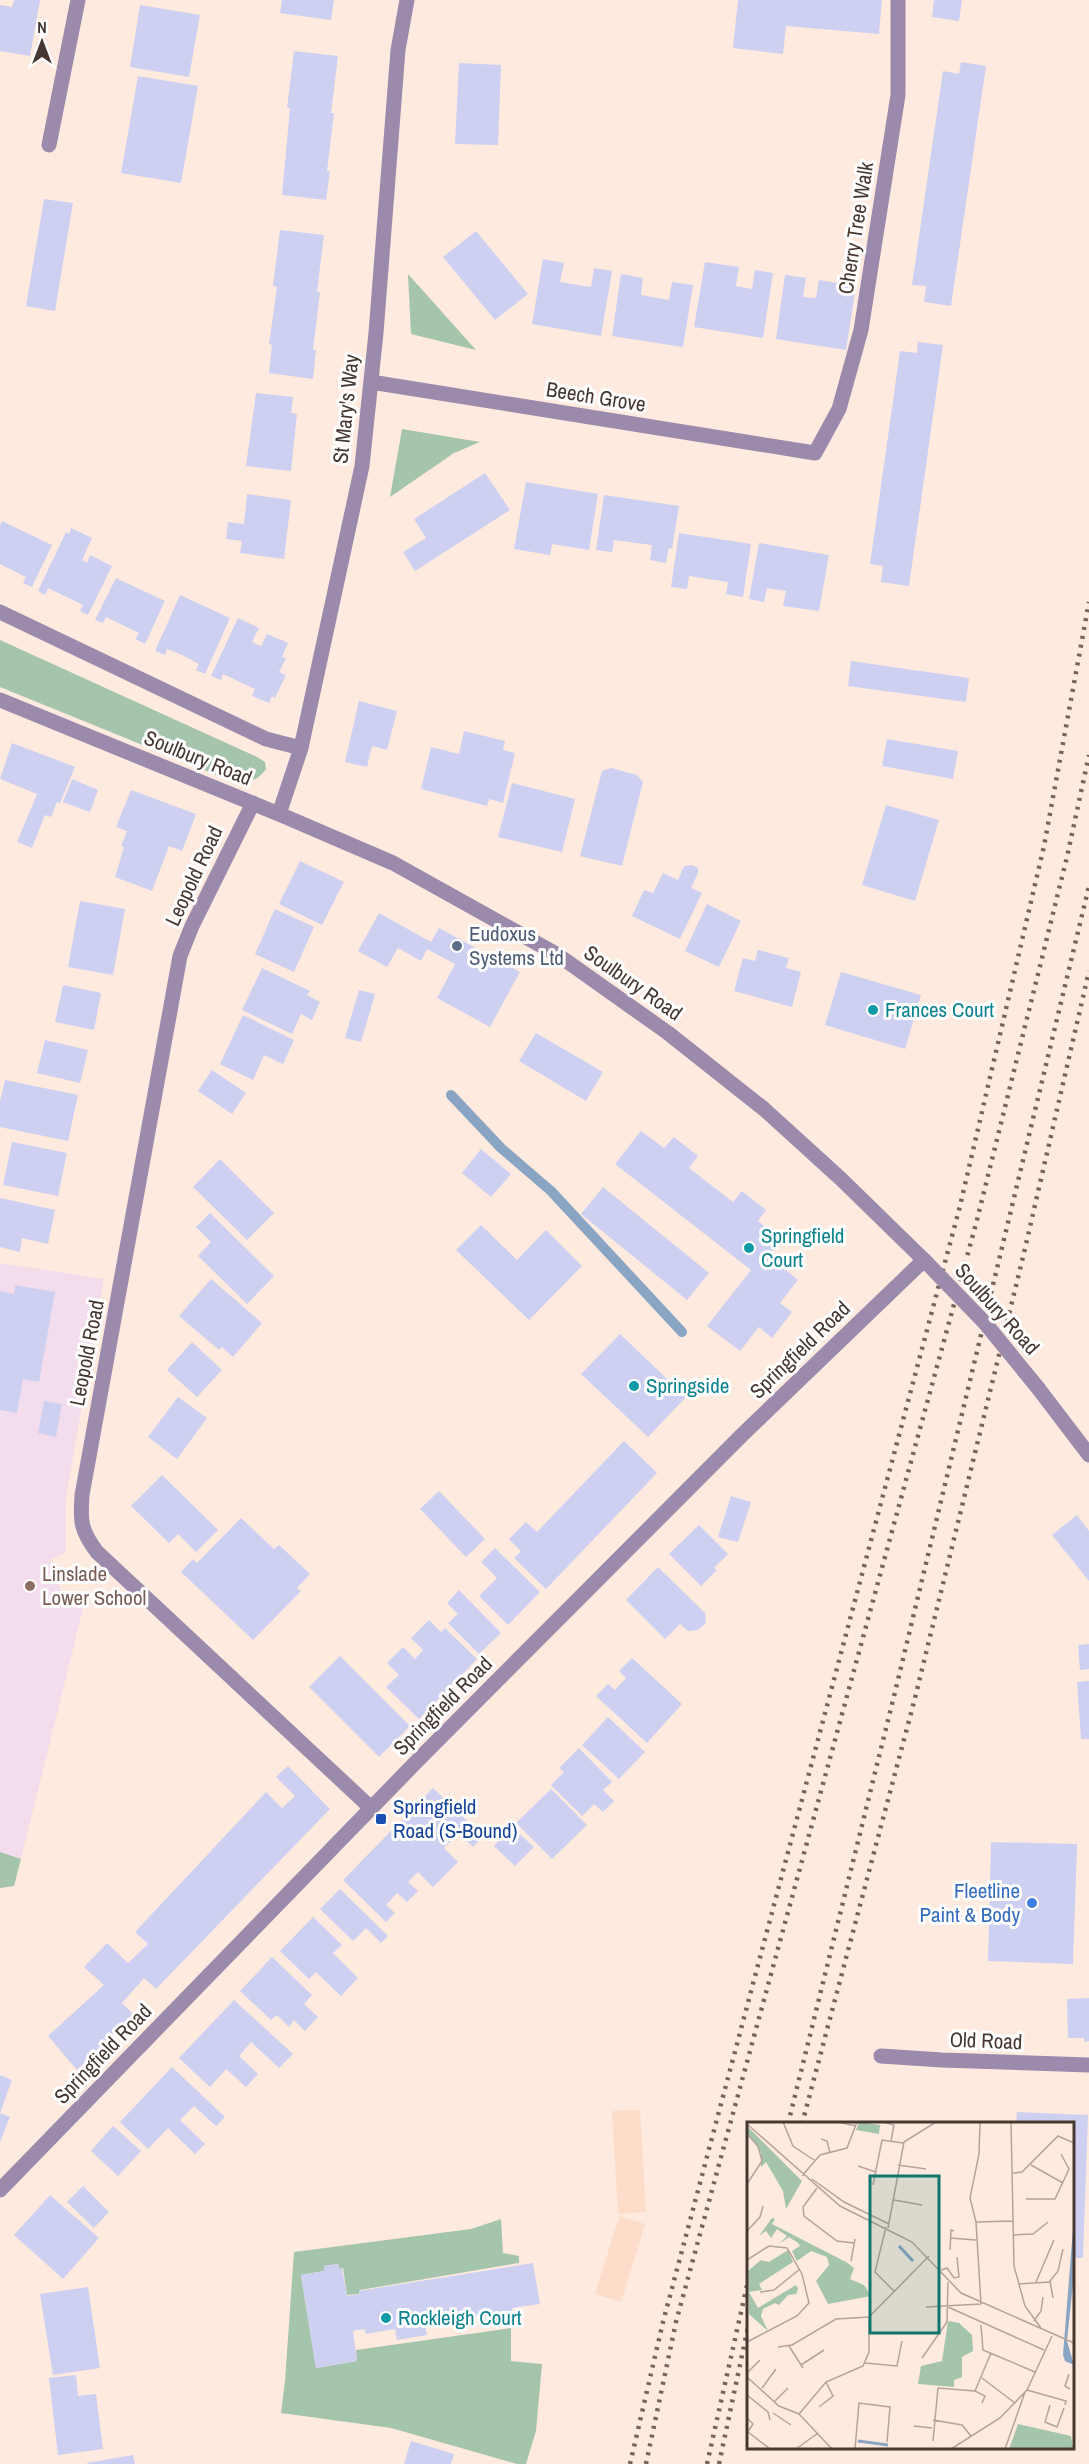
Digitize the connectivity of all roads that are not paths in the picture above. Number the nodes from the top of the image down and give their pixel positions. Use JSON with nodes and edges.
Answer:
{"nodes":[{"id":1,"x":78,"y":0,"type":"edge"},
{"id":2,"x":407,"y":0,"type":"edge"},
{"id":3,"x":898,"y":0,"type":"edge"},
{"id":4,"x":49,"y":145,"type":"dead end"},
{"id":5,"x":371,"y":382,"type":"junction"},
{"id":6,"x":815,"y":453,"type":"joint"},
{"id":7,"x":0,"y":612,"type":"edge"},
{"id":8,"x":0,"y":700,"type":"edge"},
{"id":9,"x":301,"y":748,"type":"junction"},
{"id":10,"x":253,"y":803,"type":"junction"},
{"id":11,"x":279,"y":814,"type":"junction"},
{"id":12,"x":924,"y":1260,"type":"junction"},
{"id":13,"x":1089,"y":1455,"type":"edge"},
{"id":14,"x":371,"y":1808,"type":"junction"},
{"id":15,"x":881,"y":2056,"type":"dead end"},
{"id":16,"x":1089,"y":2065,"type":"edge"},
{"id":17,"x":0,"y":2190,"type":"edge"}],
"edges":[{"from":1,"to":4,"type":"street"},
{"from":2,"to":5,"type":"street","name":"St Mary's Way"},
{"from":3,"to":6,"type":"street","name":"Cherry Tree Walk"},
{"from":5,"to":6,"type":"street","name":"Beech Grove"},
{"from":5,"to":9,"type":"street","name":"St Mary's Way"},
{"from":7,"to":9,"type":"street","name":"Soulbury Road"},
{"from":8,"to":10,"type":"street","name":"Soulbury Road"},
{"from":9,"to":11,"type":"street","name":"St Mary's Way"},
{"from":10,"to":11,"type":"street","name":"Soulbury Road"},
{"from":10,"to":14,"type":"street","name":"Leopold Road"},
{"from":11,"to":12,"type":"street","name":"Soulbury Road"},
{"from":12,"to":13,"type":"street","name":"Soulbury Road","bridge":true},
{"from":12,"to":14,"type":"street","name":"Springfield Road"},
{"from":14,"to":17,"type":"street","name":"Springfield Road"},
{"from":15,"to":16,"type":"street","name":"Old Road"}]}
